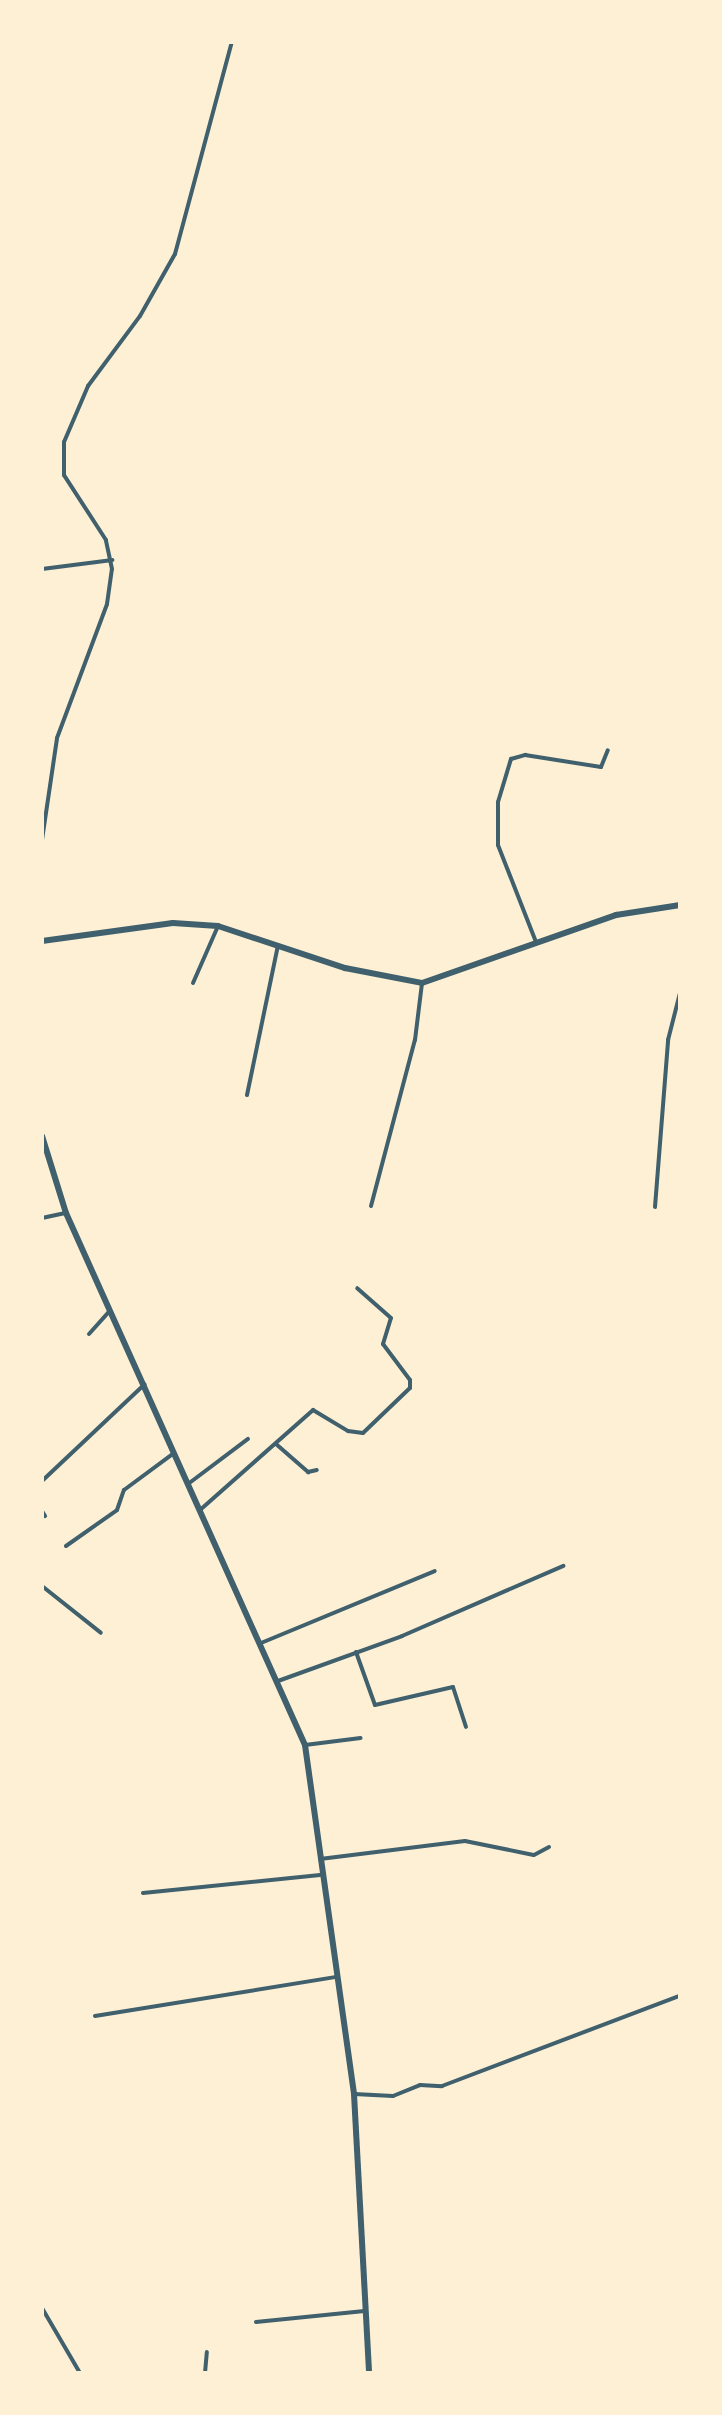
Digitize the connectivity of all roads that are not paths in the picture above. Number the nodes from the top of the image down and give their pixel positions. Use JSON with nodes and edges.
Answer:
{"nodes":[{"id":1,"x":232,"y":42,"type":"edge"},
{"id":2,"x":112,"y":560,"type":"junction"},
{"id":3,"x":42,"y":569,"type":"edge"},
{"id":4,"x":608,"y":750,"type":"dead end"},
{"id":5,"x":42,"y":840,"type":"edge"},
{"id":6,"x":680,"y":905,"type":"edge"},
{"id":7,"x":218,"y":926,"type":"junction"},
{"id":8,"x":42,"y":941,"type":"edge"},
{"id":9,"x":537,"y":944,"type":"junction"},
{"id":10,"x":278,"y":945,"type":"junction"},
{"id":11,"x":193,"y":983,"type":"dead end"},
{"id":12,"x":422,"y":983,"type":"junction"},
{"id":13,"x":680,"y":993,"type":"edge"},
{"id":14,"x":247,"y":1095,"type":"dead end"},
{"id":15,"x":42,"y":1136,"type":"edge"},
{"id":16,"x":371,"y":1206,"type":"dead end"},
{"id":17,"x":655,"y":1207,"type":"dead end"},
{"id":18,"x":66,"y":1213,"type":"junction"},
{"id":19,"x":42,"y":1218,"type":"edge"},
{"id":20,"x":357,"y":1288,"type":"dead end"},
{"id":21,"x":110,"y":1311,"type":"junction"},
{"id":22,"x":89,"y":1334,"type":"dead end"},
{"id":23,"x":146,"y":1383,"type":"junction"},
{"id":24,"x":248,"y":1439,"type":"dead end"},
{"id":25,"x":276,"y":1444,"type":"junction"},
{"id":26,"x":174,"y":1453,"type":"junction"},
{"id":27,"x":317,"y":1470,"type":"dead end"},
{"id":28,"x":42,"y":1481,"type":"edge"},
{"id":29,"x":188,"y":1484,"type":"junction"},
{"id":30,"x":200,"y":1510,"type":"junction"},
{"id":31,"x":66,"y":1546,"type":"dead end"},
{"id":32,"x":563,"y":1566,"type":"dead end"},
{"id":33,"x":435,"y":1571,"type":"dead end"},
{"id":34,"x":42,"y":1586,"type":"edge"},
{"id":35,"x":101,"y":1633,"type":"dead end"},
{"id":36,"x":261,"y":1643,"type":"junction"},
{"id":37,"x":356,"y":1652,"type":"junction"},
{"id":38,"x":278,"y":1681,"type":"junction"},
{"id":39,"x":466,"y":1727,"type":"dead end"},
{"id":40,"x":361,"y":1738,"type":"dead end"},
{"id":41,"x":305,"y":1745,"type":"junction"},
{"id":42,"x":549,"y":1847,"type":"dead end"},
{"id":43,"x":318,"y":1860,"type":"junction"},
{"id":44,"x":320,"y":1875,"type":"junction"},
{"id":45,"x":143,"y":1893,"type":"dead end"},
{"id":46,"x":335,"y":1977,"type":"junction"},
{"id":47,"x":679,"y":1996,"type":"edge"},
{"id":48,"x":95,"y":2016,"type":"dead end"},
{"id":49,"x":354,"y":2094,"type":"junction"},
{"id":50,"x":42,"y":2308,"type":"edge"},
{"id":51,"x":364,"y":2311,"type":"junction"},
{"id":52,"x":256,"y":2322,"type":"dead end"},
{"id":53,"x":207,"y":2352,"type":"dead end"},
{"id":54,"x":80,"y":2373,"type":"edge"},
{"id":55,"x":205,"y":2373,"type":"edge"},
{"id":56,"x":369,"y":2373,"type":"edge"}],
"edges":[{"from":1,"to":2,"type":"street"},
{"from":2,"to":3,"type":"street"},
{"from":2,"to":5,"type":"street"},
{"from":4,"to":9,"type":"street"},
{"from":6,"to":9,"type":"street"},
{"from":7,"to":8,"type":"street"},
{"from":7,"to":10,"type":"street"},
{"from":7,"to":11,"type":"street"},
{"from":9,"to":12,"type":"street"},
{"from":10,"to":12,"type":"street"},
{"from":10,"to":14,"type":"street"},
{"from":12,"to":16,"type":"street"},
{"from":13,"to":17,"type":"street"},
{"from":15,"to":18,"type":"street"},
{"from":18,"to":19,"type":"street"},
{"from":18,"to":21,"type":"street"},
{"from":20,"to":25,"type":"street"},
{"from":21,"to":22,"type":"street"},
{"from":21,"to":23,"type":"street"},
{"from":23,"to":26,"type":"street"},
{"from":23,"to":28,"type":"street"},
{"from":24,"to":29,"type":"street"},
{"from":25,"to":27,"type":"street"},
{"from":25,"to":30,"type":"street"},
{"from":26,"to":29,"type":"street"},
{"from":26,"to":31,"type":"street"},
{"from":29,"to":30,"type":"street"},
{"from":30,"to":36,"type":"street"},
{"from":32,"to":37,"type":"street"},
{"from":33,"to":36,"type":"street"},
{"from":34,"to":35,"type":"street"},
{"from":36,"to":38,"type":"street"},
{"from":37,"to":38,"type":"street"},
{"from":37,"to":39,"type":"street"},
{"from":38,"to":41,"type":"street"},
{"from":40,"to":41,"type":"street"},
{"from":41,"to":43,"type":"street"},
{"from":42,"to":43,"type":"street"},
{"from":43,"to":44,"type":"street"},
{"from":44,"to":45,"type":"street"},
{"from":44,"to":46,"type":"street"},
{"from":46,"to":48,"type":"street"},
{"from":46,"to":49,"type":"street"},
{"from":47,"to":49,"type":"street"},
{"from":49,"to":51,"type":"street"},
{"from":50,"to":54,"type":"street"},
{"from":51,"to":52,"type":"street"},
{"from":51,"to":56,"type":"street"},
{"from":53,"to":55,"type":"street"}]}
